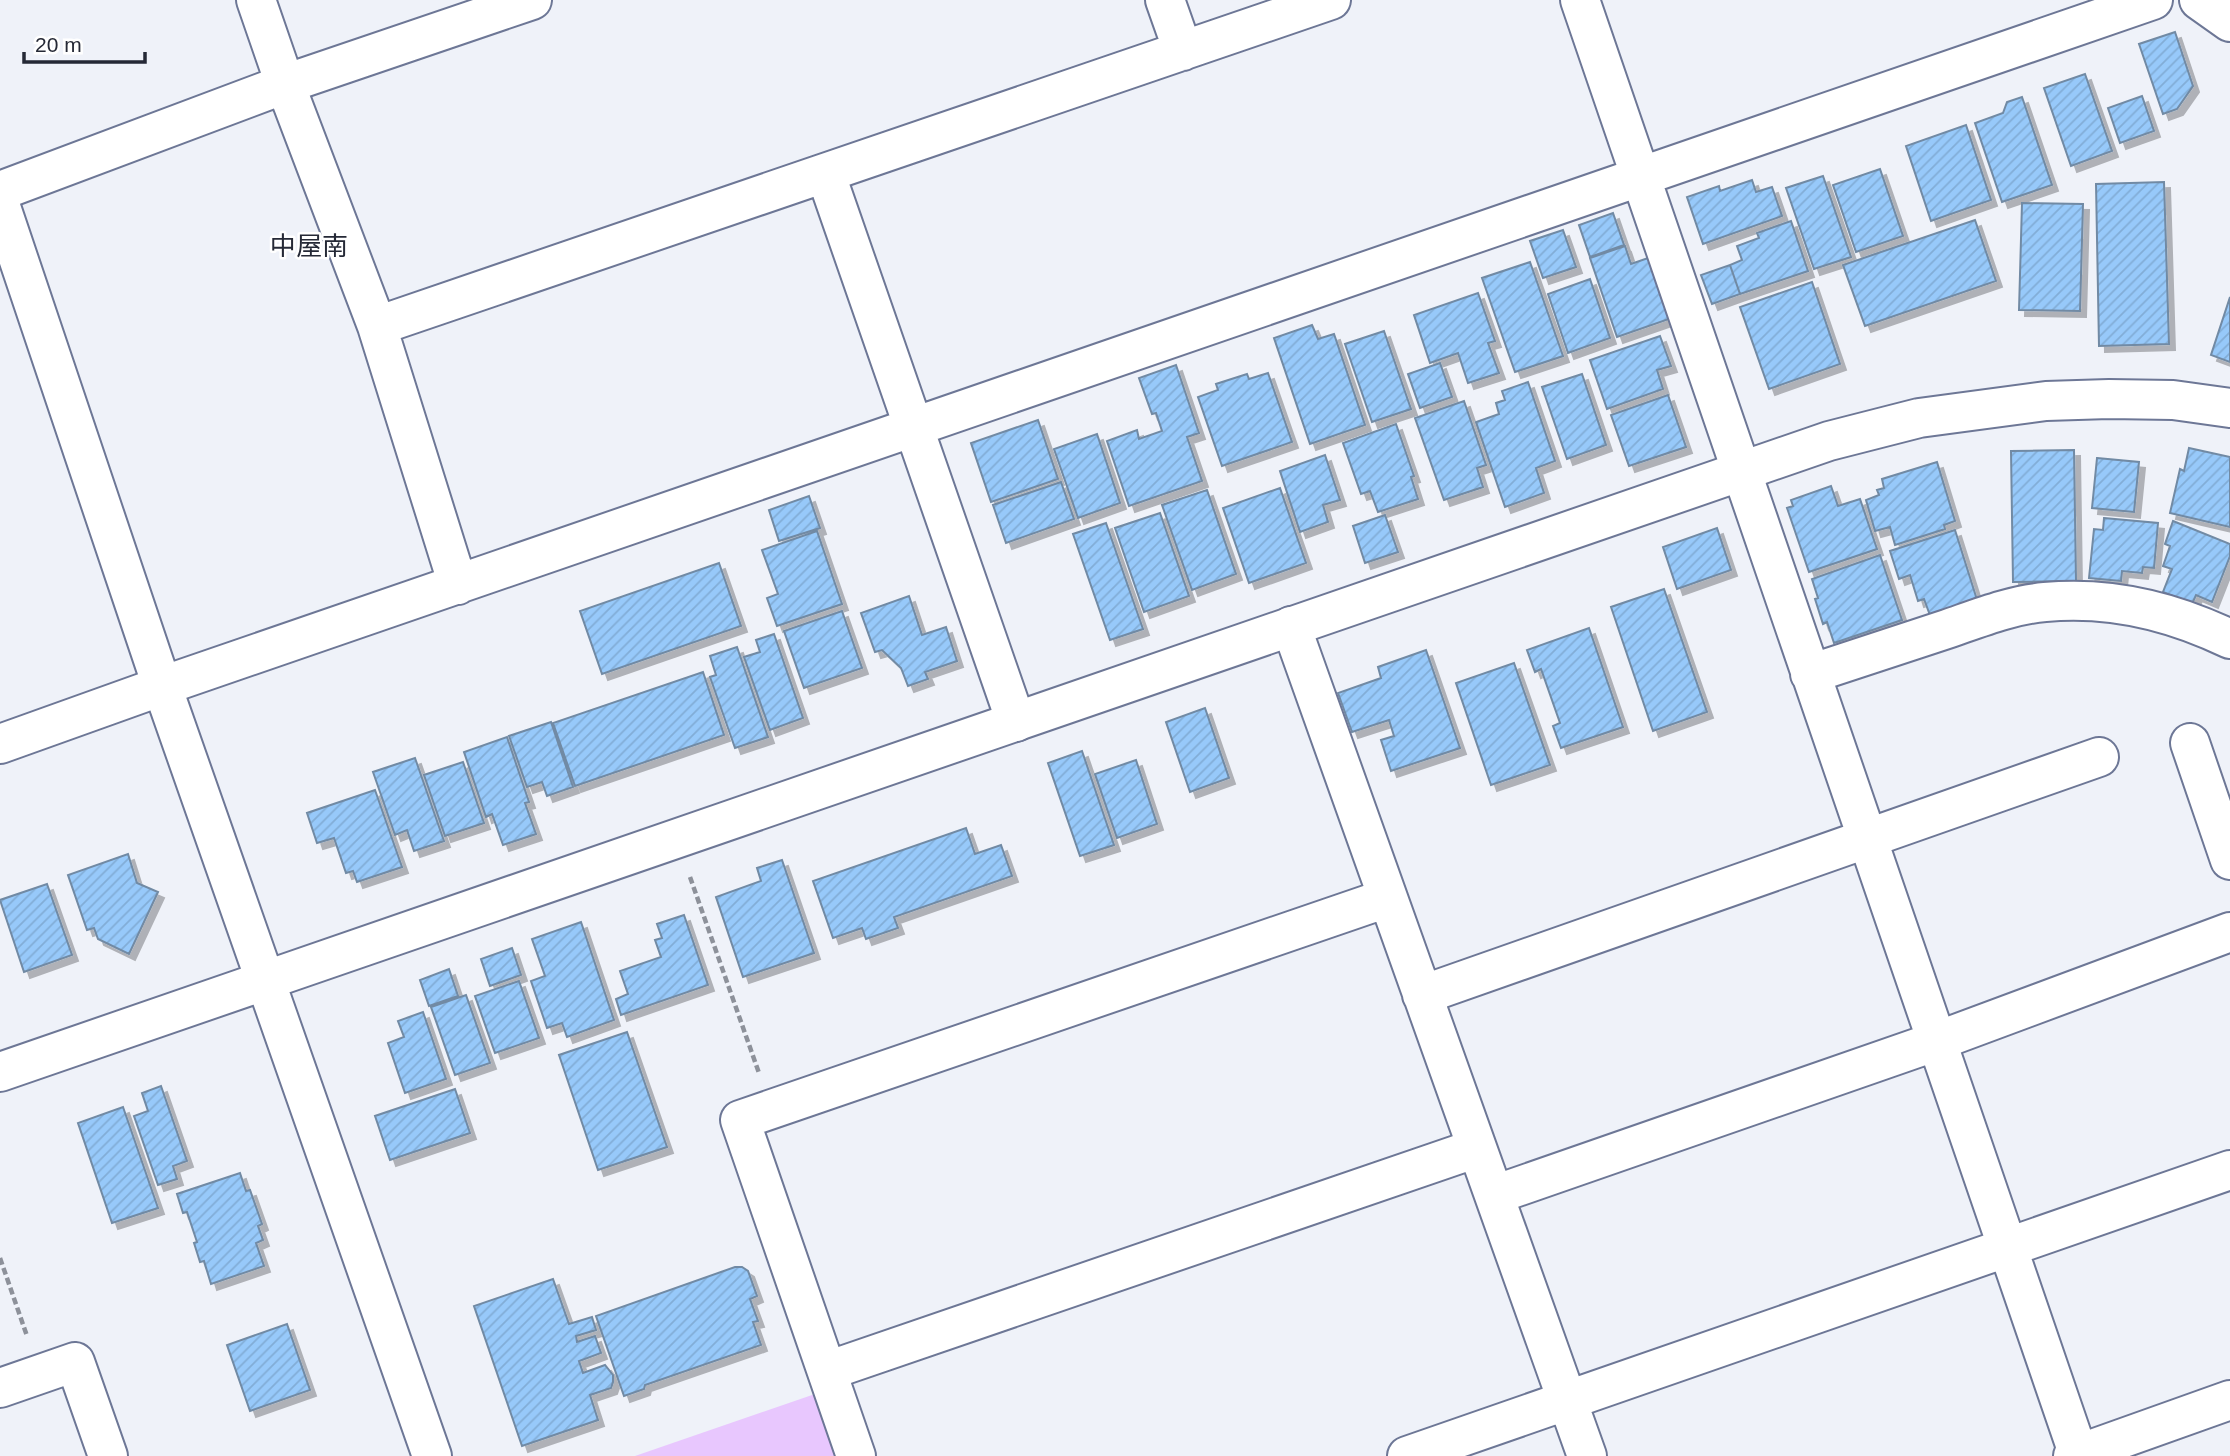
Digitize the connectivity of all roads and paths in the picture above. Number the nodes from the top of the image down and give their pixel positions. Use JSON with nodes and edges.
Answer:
{"nodes":[{"id":1,"x":256,"y":0,"type":"edge"},
{"id":2,"x":532,"y":0,"type":"edge"},
{"id":3,"x":1165,"y":0,"type":"edge"},
{"id":4,"x":1331,"y":0,"type":"edge"},
{"id":5,"x":1580,"y":0,"type":"edge"},
{"id":6,"x":2152,"y":0,"type":"edge"},
{"id":7,"x":2199,"y":0,"type":"edge"},
{"id":8,"x":2095,"y":9,"type":"edge"},
{"id":9,"x":2230,"y":22,"type":"edge"},
{"id":10,"x":1183,"y":51,"type":"junction"},
{"id":11,"x":285,"y":85,"type":"junction"},
{"id":12,"x":826,"y":175,"type":"junction"},
{"id":13,"x":1640,"y":176,"type":"junction"},
{"id":14,"x":0,"y":191,"type":"edge"},
{"id":15,"x":0,"y":204,"type":"edge"},
{"id":16,"x":377,"y":327,"type":"junction"},
{"id":17,"x":2230,"y":408,"type":"edge"},
{"id":18,"x":913,"y":428,"type":"junction"},
{"id":19,"x":1741,"y":471,"type":"junction"},
{"id":20,"x":458,"y":585,"type":"junction"},
{"id":21,"x":1291,"y":626,"type":"junction"},
{"id":22,"x":2230,"y":639,"type":"edge"},
{"id":23,"x":1810,"y":674,"type":"junction"},
{"id":24,"x":162,"y":686,"type":"junction"},
{"id":25,"x":1016,"y":722,"type":"junction"},
{"id":26,"x":2190,"y":743,"type":"dead end"},
{"id":27,"x":0,"y":744,"type":"edge"},
{"id":28,"x":2099,"y":757,"type":"dead end"},
{"id":29,"x":1867,"y":839,"type":"junction"},
{"id":30,"x":2230,"y":860,"type":"edge"},
{"id":31,"x":687,"y":869,"type":"dead end"},
{"id":32,"x":1387,"y":898,"type":"junction"},
{"id":33,"x":2230,"y":932,"type":"edge"},
{"id":34,"x":264,"y":982,"type":"junction"},
{"id":35,"x":1422,"y":995,"type":"junction"},
{"id":36,"x":1937,"y":1041,"type":"junction"},
{"id":37,"x":0,"y":1072,"type":"edge"},
{"id":38,"x":772,"y":1109,"type":"junction"},
{"id":39,"x":1477,"y":1148,"type":"junction"},
{"id":40,"x":2230,"y":1170,"type":"edge"},
{"id":41,"x":1494,"y":1195,"type":"junction"},
{"id":42,"x":2007,"y":1246,"type":"junction"},
{"id":43,"x":0,"y":1258,"type":"edge"},
{"id":44,"x":827,"y":1371,"type":"junction"},
{"id":45,"x":40,"y":1374,"type":"junction"},
{"id":46,"x":0,"y":1388,"type":"edge"},
{"id":47,"x":2230,"y":1400,"type":"edge"},
{"id":48,"x":1567,"y":1401,"type":"junction"},
{"id":49,"x":2077,"y":1455,"type":"edge"},
{"id":50,"x":108,"y":1456,"type":"edge"},
{"id":51,"x":432,"y":1456,"type":"edge"},
{"id":52,"x":856,"y":1456,"type":"edge"},
{"id":53,"x":1407,"y":1456,"type":"edge"},
{"id":54,"x":1587,"y":1456,"type":"edge"}],
"edges":[{"from":1,"to":11,"type":"street"},
{"from":2,"to":11,"type":"street"},
{"from":3,"to":10,"type":"street"},
{"from":4,"to":10,"type":"street"},
{"from":5,"to":13,"type":"street"},
{"from":6,"to":8,"type":"street"},
{"from":7,"to":9,"type":"street"},
{"from":8,"to":13,"type":"street"},
{"from":10,"to":12,"type":"street"},
{"from":11,"to":14,"type":"street"},
{"from":11,"to":16,"type":"street"},
{"from":12,"to":16,"type":"street"},
{"from":12,"to":18,"type":"street"},
{"from":13,"to":18,"type":"street"},
{"from":13,"to":19,"type":"street"},
{"from":15,"to":24,"type":"street"},
{"from":16,"to":20,"type":"street"},
{"from":17,"to":19,"type":"street"},
{"from":18,"to":20,"type":"street"},
{"from":18,"to":25,"type":"street"},
{"from":19,"to":21,"type":"street"},
{"from":19,"to":23,"type":"street"},
{"from":20,"to":24,"type":"street"},
{"from":21,"to":25,"type":"street"},
{"from":21,"to":32,"type":"street"},
{"from":22,"to":23,"type":"street"},
{"from":23,"to":29,"type":"street"},
{"from":24,"to":27,"type":"street"},
{"from":24,"to":34,"type":"street"},
{"from":25,"to":34,"type":"street"},
{"from":26,"to":30,"type":"street"},
{"from":28,"to":29,"type":"street"},
{"from":29,"to":35,"type":"street"},
{"from":29,"to":36,"type":"street"},
{"from":31,"to":38,"type":"path"},
{"from":32,"to":35,"type":"street"},
{"from":32,"to":38,"type":"street"},
{"from":33,"to":36,"type":"street"},
{"from":34,"to":37,"type":"street"},
{"from":34,"to":51,"type":"street"},
{"from":35,"to":39,"type":"street"},
{"from":36,"to":41,"type":"street"},
{"from":36,"to":42,"type":"street"},
{"from":38,"to":44,"type":"street"},
{"from":39,"to":41,"type":"street"},
{"from":39,"to":44,"type":"street"},
{"from":40,"to":42,"type":"street"},
{"from":41,"to":48,"type":"street"},
{"from":42,"to":48,"type":"street"},
{"from":42,"to":49,"type":"street"},
{"from":43,"to":45,"type":"path"},
{"from":44,"to":52,"type":"street"},
{"from":45,"to":46,"type":"street"},
{"from":45,"to":50,"type":"street"},
{"from":47,"to":49,"type":"street"},
{"from":48,"to":53,"type":"street"},
{"from":48,"to":54,"type":"street"}]}
